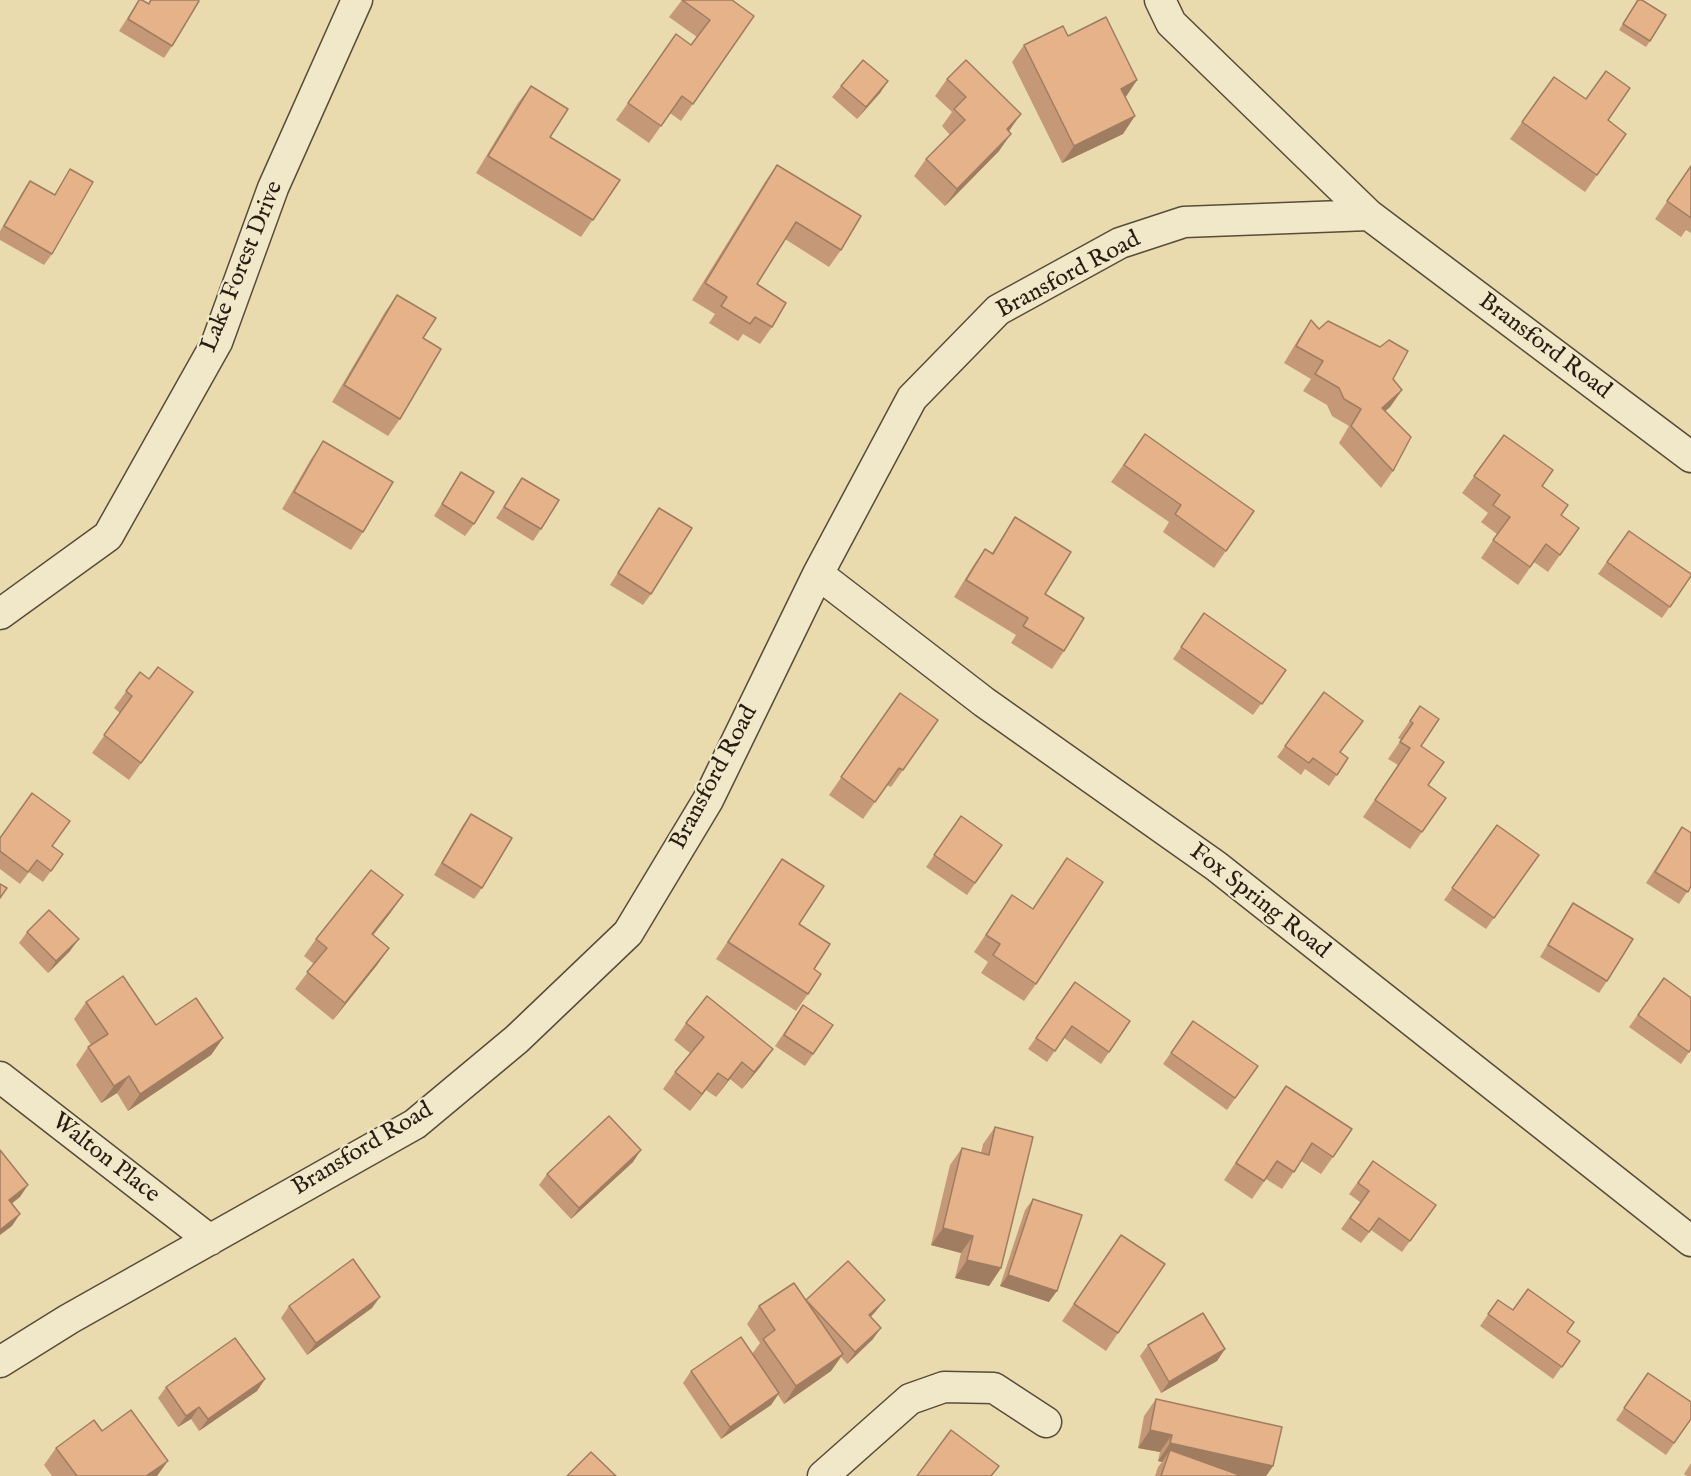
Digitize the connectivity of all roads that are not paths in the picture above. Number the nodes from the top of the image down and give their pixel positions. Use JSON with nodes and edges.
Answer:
{"nodes":[{"id":1,"x":357,"y":0,"type":"edge"},
{"id":2,"x":1160,"y":0,"type":"edge"},
{"id":3,"x":1369,"y":215,"type":"junction"},
{"id":4,"x":1691,"y":457,"type":"edge"},
{"id":5,"x":818,"y":574,"type":"junction"},
{"id":6,"x":0,"y":614,"type":"edge"},
{"id":7,"x":0,"y":1077,"type":"edge"},
{"id":8,"x":210,"y":1240,"type":"junction"},
{"id":9,"x":1691,"y":1241,"type":"edge"},
{"id":10,"x":0,"y":1362,"type":"edge"},
{"id":11,"x":1046,"y":1422,"type":"dead end"},
{"id":12,"x":823,"y":1476,"type":"edge"}],
"edges":[{"from":1,"to":6,"type":"street","name":"Lake Forest Drive"},
{"from":2,"to":3,"type":"street","name":"Bransford Road"},
{"from":3,"to":4,"type":"street","name":"Bransford Road"},
{"from":3,"to":5,"type":"street","name":"Bransford Road"},
{"from":5,"to":8,"type":"street","name":"Bransford Road"},
{"from":5,"to":9,"type":"street","name":"Fox Spring Road"},
{"from":7,"to":8,"type":"street","name":"Walton Place"},
{"from":8,"to":10,"type":"street","name":"Bransford Road"},
{"from":11,"to":12,"type":"street"}]}
